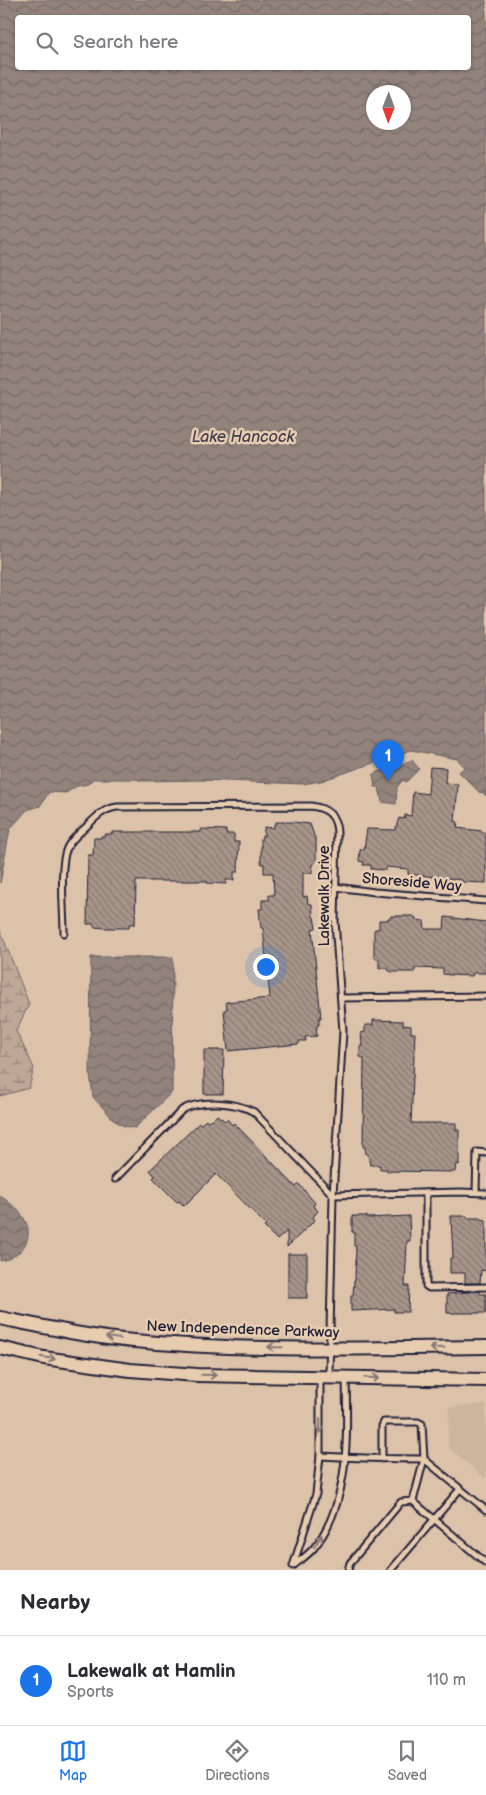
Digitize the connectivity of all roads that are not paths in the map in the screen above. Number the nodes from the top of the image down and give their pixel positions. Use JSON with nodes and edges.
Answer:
{"nodes":[{"id":1,"x":335,"y":887,"type":"junction"},
{"id":2,"x":486,"y":901,"type":"edge"},
{"id":3,"x":64,"y":933,"type":"dead end"},
{"id":4,"x":486,"y":996,"type":"edge"},
{"id":5,"x":341,"y":998,"type":"junction"},
{"id":6,"x":486,"y":1153,"type":"edge"},
{"id":7,"x":115,"y":1179,"type":"dead end"},
{"id":8,"x":476,"y":1192,"type":"junction"},
{"id":9,"x":426,"y":1193,"type":"junction"},
{"id":10,"x":486,"y":1193,"type":"edge"},
{"id":11,"x":333,"y":1195,"type":"junction"},
{"id":12,"x":486,"y":1287,"type":"edge"},
{"id":13,"x":0,"y":1318,"type":"edge"},
{"id":14,"x":486,"y":1347,"type":"edge"},
{"id":15,"x":0,"y":1348,"type":"edge"},
{"id":16,"x":330,"y":1349,"type":"junction"},
{"id":17,"x":325,"y":1377,"type":"junction"},
{"id":18,"x":346,"y":1378,"type":"junction"},
{"id":19,"x":486,"y":1380,"type":"edge"},
{"id":20,"x":320,"y":1456,"type":"junction"},
{"id":21,"x":345,"y":1457,"type":"junction"},
{"id":22,"x":382,"y":1459,"type":"junction"},
{"id":23,"x":424,"y":1459,"type":"junction"},
{"id":24,"x":460,"y":1488,"type":"junction"},
{"id":25,"x":413,"y":1501,"type":"junction"},
{"id":26,"x":486,"y":1510,"type":"edge"},
{"id":27,"x":434,"y":1519,"type":"junction"},
{"id":28,"x":486,"y":1563,"type":"edge"},
{"id":29,"x":294,"y":1568,"type":"edge"},
{"id":30,"x":348,"y":1570,"type":"edge"},
{"id":31,"x":391,"y":1570,"type":"edge"}],
"edges":[{"from":1,"to":2,"type":"lane","name":"Shoreside Way"},
{"from":1,"to":3,"type":"lane","name":"Lakewalk Drive"},
{"from":1,"to":5,"type":"lane","name":"Lakewalk Drive"},
{"from":4,"to":5,"type":"lane"},
{"from":5,"to":11,"type":"lane","name":"Lakewalk Drive"},
{"from":6,"to":8,"type":"lane"},
{"from":7,"to":11,"type":"lane"},
{"from":8,"to":9,"type":"lane"},
{"from":8,"to":10,"type":"lane"},
{"from":9,"to":11,"type":"lane"},
{"from":9,"to":12,"type":"lane"},
{"from":11,"to":16,"type":"lane","name":"Lakewalk Drive"},
{"from":16,"to":13,"type":"street","name":"New Independence Parkway","one_way":true},
{"from":14,"to":16,"type":"street","name":"New Independence Parkway","one_way":true},
{"from":15,"to":17,"type":"street","one_way":true},
{"from":16,"to":17,"type":"lane","name":"Lakewalk Drive"},
{"from":17,"to":18,"type":"street"},
{"from":17,"to":20,"type":"lane","name":"Lakewalk Drive","one_way":true},
{"from":18,"to":19,"type":"street","one_way":true},
{"from":18,"to":21,"type":"lane"},
{"from":20,"to":21,"type":"lane"},
{"from":20,"to":29,"type":"lane","name":"Lakewalk Drive"},
{"from":21,"to":22,"type":"lane"},
{"from":29,"to":21,"type":"lane","one_way":true},
{"from":22,"to":23,"type":"lane"},
{"from":22,"to":23,"type":"lane"},
{"from":23,"to":24,"type":"lane"},
{"from":23,"to":25,"type":"lane"},
{"from":24,"to":26,"type":"lane"},
{"from":24,"to":27,"type":"lane"},
{"from":25,"to":27,"type":"lane"},
{"from":25,"to":30,"type":"lane"},
{"from":27,"to":28,"type":"lane"},
{"from":27,"to":31,"type":"lane"}]}
